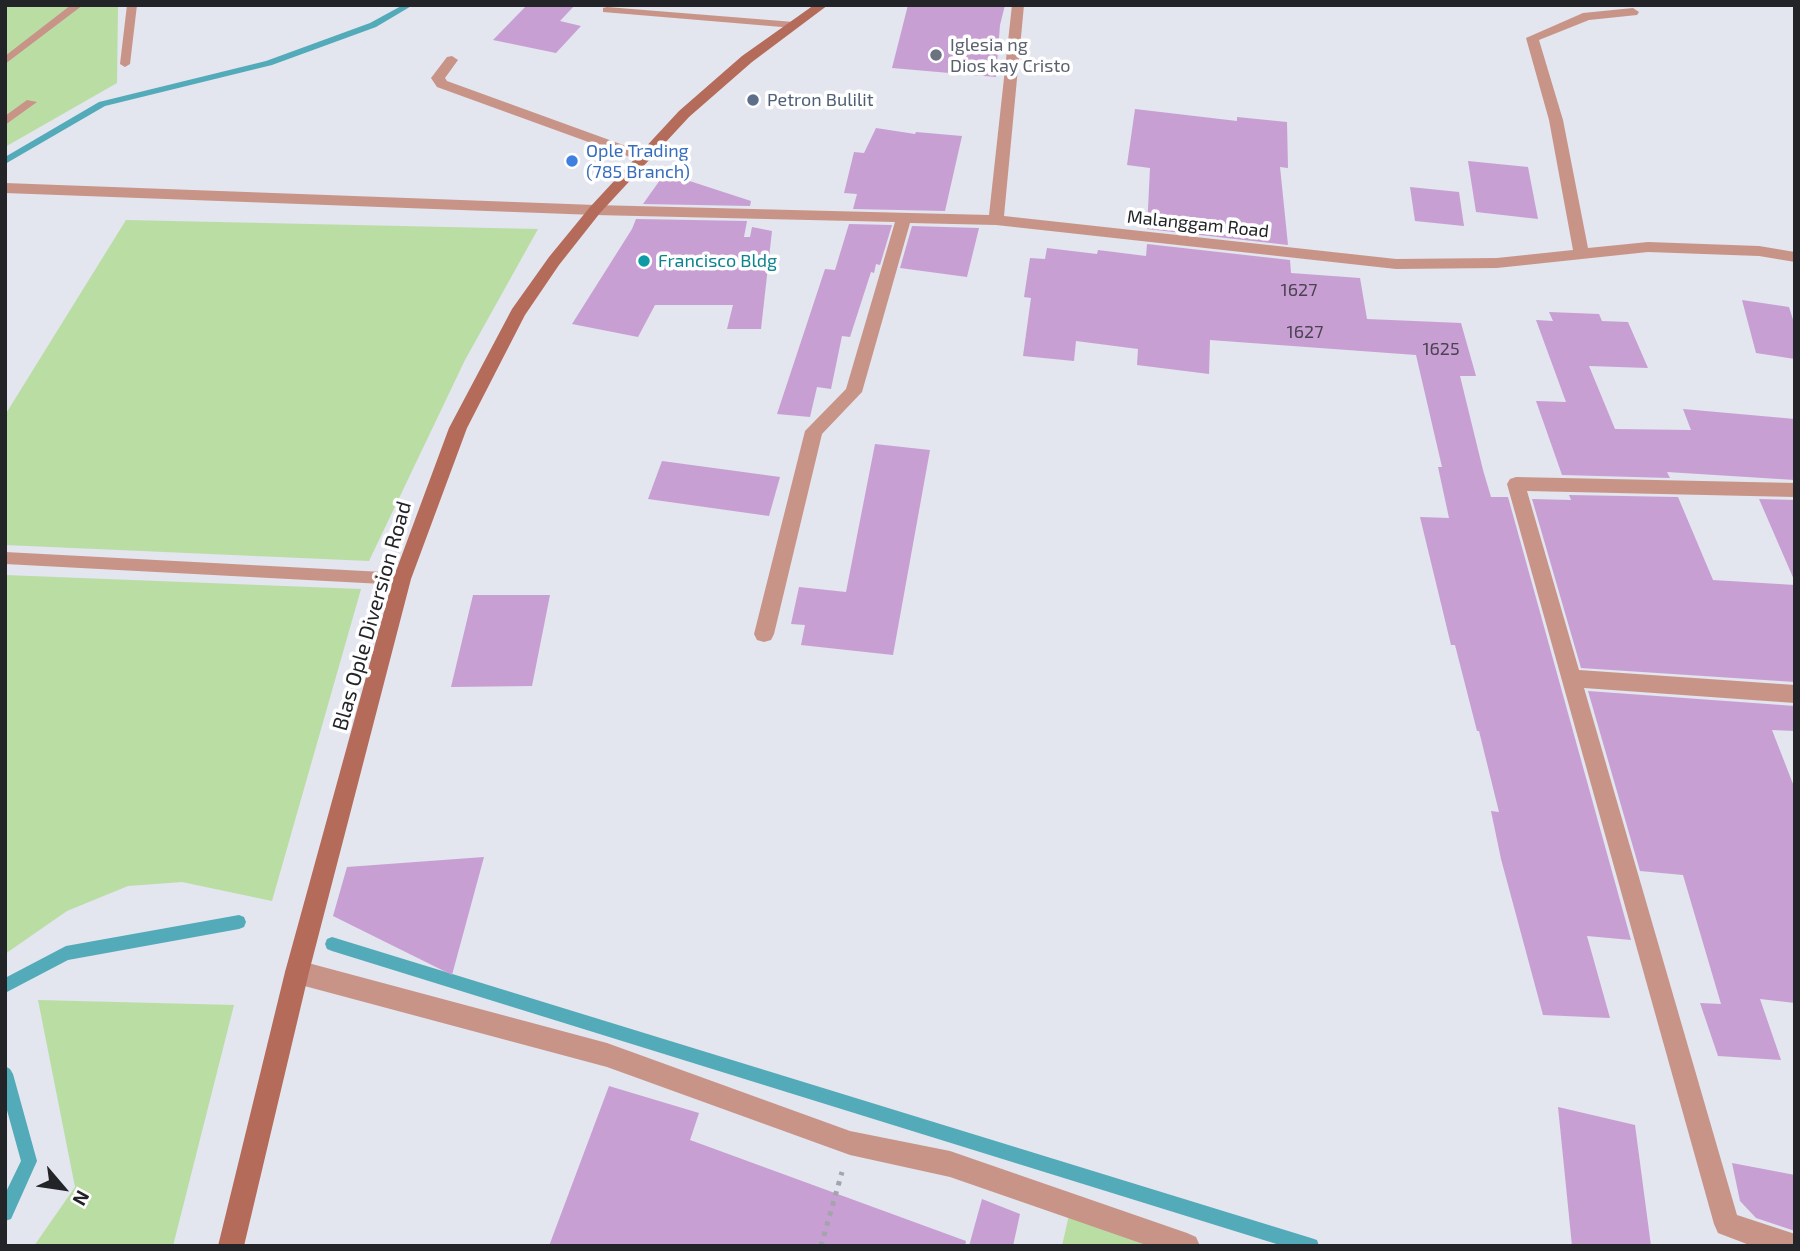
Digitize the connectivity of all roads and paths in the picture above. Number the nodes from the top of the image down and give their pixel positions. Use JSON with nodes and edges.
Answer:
{"nodes":[{"id":1,"x":78,"y":5,"type":"edge"},
{"id":2,"x":132,"y":5,"type":"edge"},
{"id":3,"x":822,"y":5,"type":"edge"},
{"id":4,"x":1018,"y":5,"type":"edge"},
{"id":5,"x":607,"y":10,"type":"dead end"},
{"id":6,"x":1633,"y":12,"type":"dead end"},
{"id":7,"x":794,"y":25,"type":"junction"},
{"id":8,"x":452,"y":60,"type":"dead end"},
{"id":9,"x":5,"y":61,"type":"edge"},
{"id":10,"x":125,"y":64,"type":"dead end"},
{"id":11,"x":31,"y":102,"type":"dead end"},
{"id":12,"x":5,"y":122,"type":"edge"},
{"id":13,"x":643,"y":157,"type":"junction"},
{"id":14,"x":5,"y":188,"type":"edge"},
{"id":15,"x":595,"y":210,"type":"junction"},
{"id":16,"x":904,"y":217,"type":"junction"},
{"id":17,"x":996,"y":220,"type":"junction"},
{"id":18,"x":1581,"y":253,"type":"junction"},
{"id":19,"x":1795,"y":257,"type":"edge"},
{"id":20,"x":1795,"y":490,"type":"edge"},
{"id":21,"x":5,"y":558,"type":"edge"},
{"id":22,"x":402,"y":579,"type":"junction"},
{"id":23,"x":764,"y":634,"type":"dead end"},
{"id":24,"x":1572,"y":678,"type":"junction"},
{"id":25,"x":1795,"y":694,"type":"edge"},
{"id":26,"x":297,"y":972,"type":"junction"},
{"id":27,"x":850,"y":1143,"type":"junction"},
{"id":28,"x":231,"y":1246,"type":"edge"},
{"id":29,"x":821,"y":1246,"type":"edge"},
{"id":30,"x":1187,"y":1246,"type":"edge"},
{"id":31,"x":1791,"y":1246,"type":"edge"}],
"edges":[{"from":1,"to":9,"type":"lane"},
{"from":2,"to":10,"type":"lane"},
{"from":3,"to":7,"type":"main road","name":"Blas Ople Diversion Road"},
{"from":4,"to":17,"type":"street"},
{"from":5,"to":7,"type":"lane"},
{"from":6,"to":18,"type":"street"},
{"from":7,"to":13,"type":"main road","name":"Blas Ople Diversion Road"},
{"from":8,"to":13,"type":"street"},
{"from":11,"to":12,"type":"lane"},
{"from":13,"to":15,"type":"main road","name":"Blas Ople Diversion Road"},
{"from":14,"to":15,"type":"street","name":"Malanggam Road"},
{"from":15,"to":16,"type":"street","name":"Malanggam Road"},
{"from":15,"to":22,"type":"main road","name":"Blas Ople Diversion Road"},
{"from":16,"to":17,"type":"street","name":"Malanggam Road"},
{"from":16,"to":23,"type":"street"},
{"from":17,"to":18,"type":"street","name":"Malanggam Road"},
{"from":18,"to":19,"type":"street","name":"Malanggam Road"},
{"from":20,"to":24,"type":"street"},
{"from":21,"to":22,"type":"lane"},
{"from":22,"to":26,"type":"main road","name":"Blas Ople Diversion Road"},
{"from":24,"to":25,"type":"street"},
{"from":24,"to":31,"type":"street"},
{"from":26,"to":27,"type":"street"},
{"from":26,"to":28,"type":"main road","name":"Blas Ople Diversion Road"},
{"from":27,"to":29,"type":"path"},
{"from":27,"to":30,"type":"street"}]}
